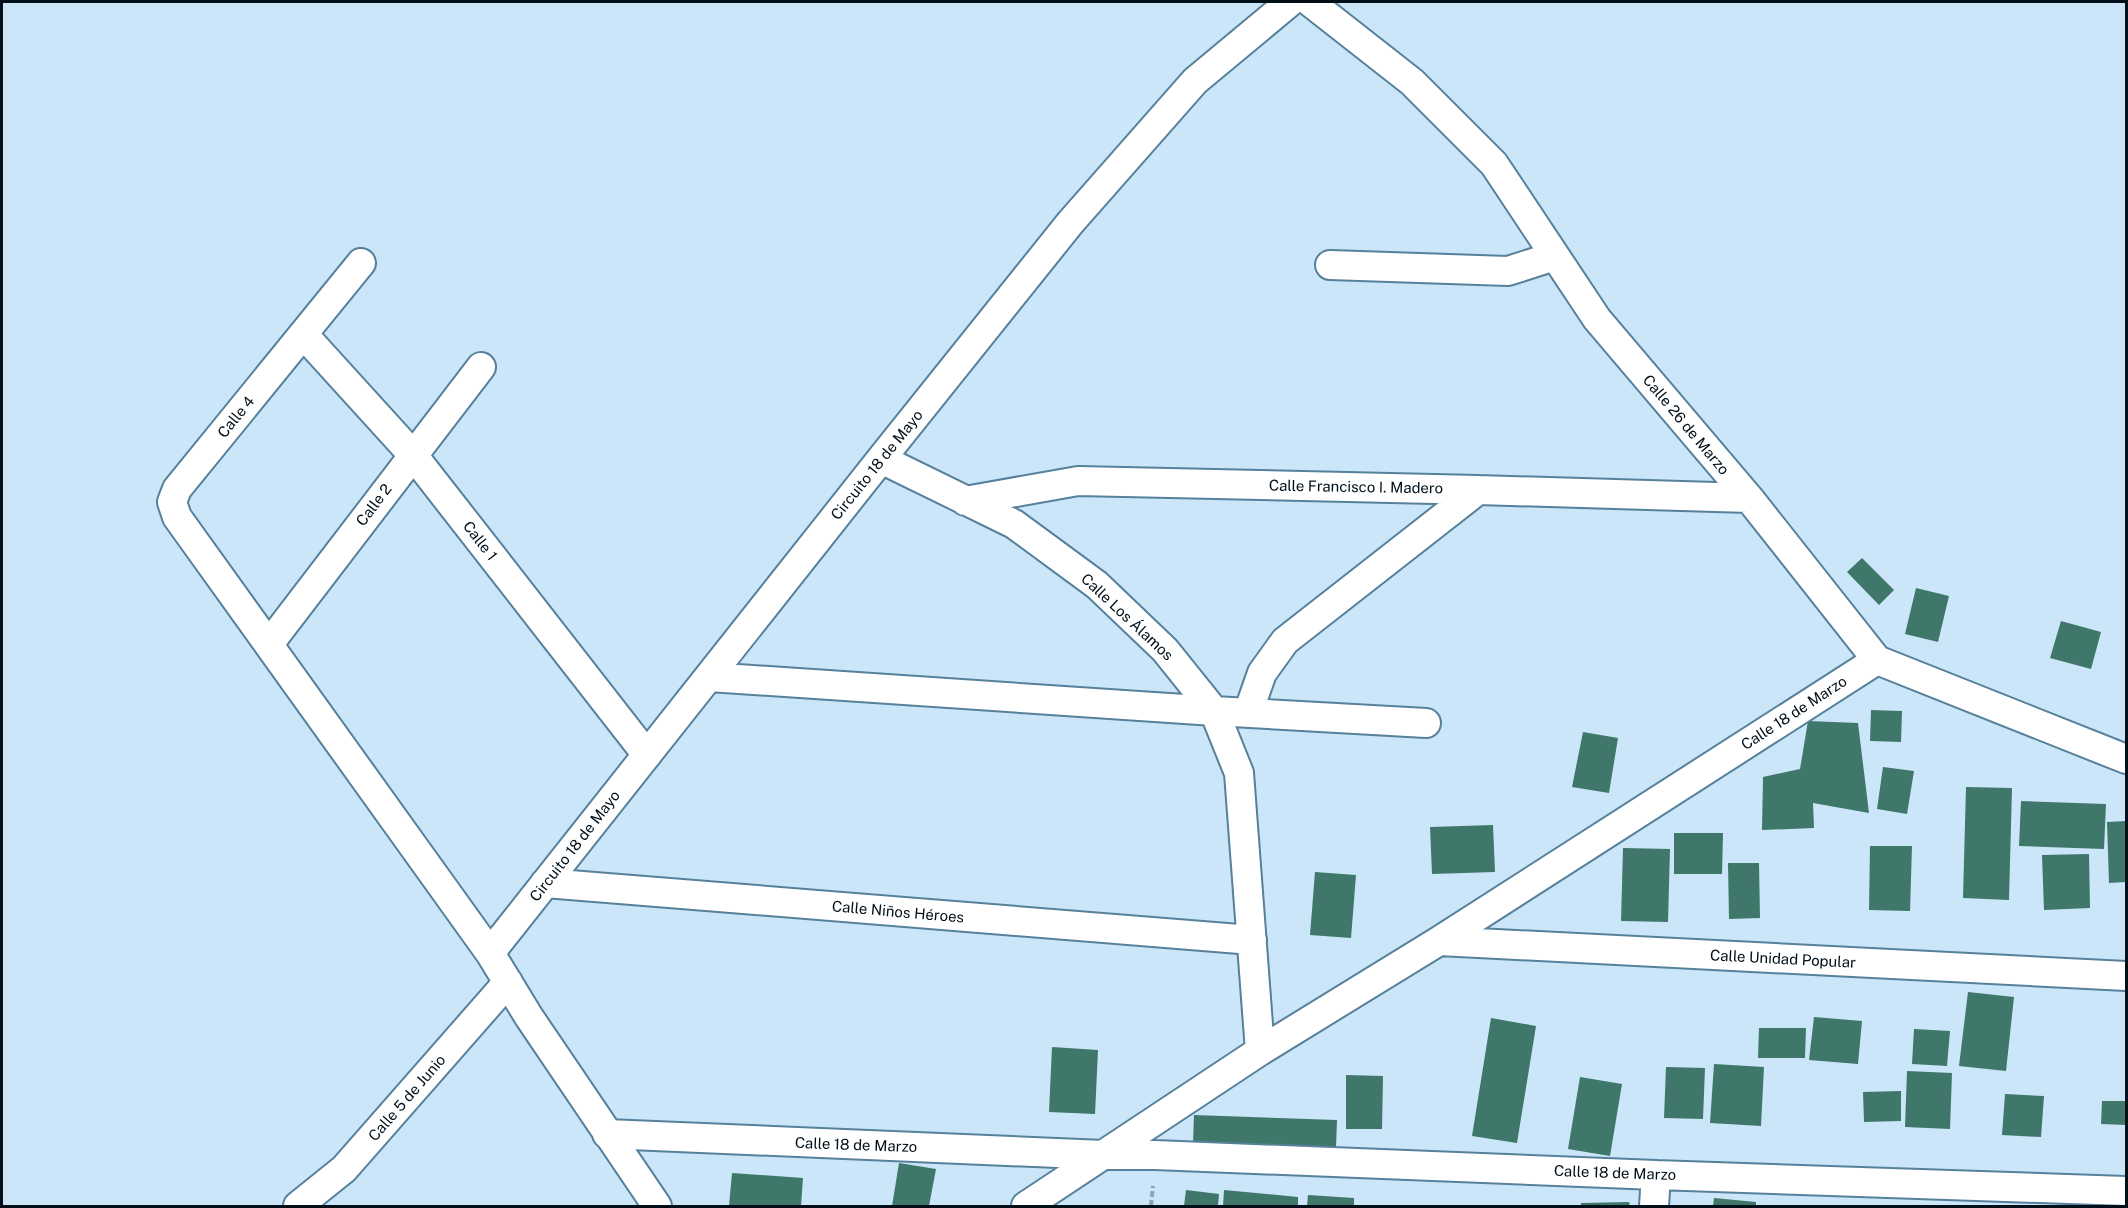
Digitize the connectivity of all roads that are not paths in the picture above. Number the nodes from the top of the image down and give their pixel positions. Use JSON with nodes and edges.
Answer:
{"nodes":[{"id":1,"x":1290,"y":2,"type":"edge"},
{"id":2,"x":1310,"y":2,"type":"edge"},
{"id":3,"x":1555,"y":256,"type":"junction"},
{"id":4,"x":361,"y":263,"type":"dead end"},
{"id":5,"x":1330,"y":265,"type":"dead end"},
{"id":6,"x":303,"y":334,"type":"junction"},
{"id":7,"x":481,"y":367,"type":"dead end"},
{"id":8,"x":413,"y":455,"type":"junction"},
{"id":9,"x":881,"y":459,"type":"junction"},
{"id":10,"x":1478,"y":490,"type":"junction"},
{"id":11,"x":1749,"y":498,"type":"junction"},
{"id":12,"x":965,"y":501,"type":"junction"},
{"id":13,"x":269,"y":644,"type":"junction"},
{"id":14,"x":1877,"y":660,"type":"junction"},
{"id":15,"x":709,"y":677,"type":"junction"},
{"id":16,"x":1214,"y":711,"type":"junction"},
{"id":17,"x":1248,"y":713,"type":"junction"},
{"id":18,"x":1426,"y":723,"type":"dead end"},
{"id":19,"x":647,"y":755,"type":"junction"},
{"id":20,"x":2127,"y":759,"type":"edge"},
{"id":21,"x":545,"y":884,"type":"junction"},
{"id":22,"x":1252,"y":940,"type":"junction"},
{"id":23,"x":1438,"y":941,"type":"junction"},
{"id":24,"x":490,"y":953,"type":"junction"},
{"id":25,"x":2127,"y":976,"type":"edge"},
{"id":26,"x":508,"y":982,"type":"junction"},
{"id":27,"x":1260,"y":1051,"type":"junction"},
{"id":28,"x":607,"y":1134,"type":"junction"},
{"id":29,"x":1104,"y":1155,"type":"junction"},
{"id":30,"x":1656,"y":1175,"type":"junction"},
{"id":31,"x":2127,"y":1191,"type":"edge"},
{"id":32,"x":298,"y":1206,"type":"edge"},
{"id":33,"x":657,"y":1206,"type":"edge"},
{"id":34,"x":1026,"y":1206,"type":"edge"},
{"id":35,"x":1654,"y":1206,"type":"edge"}],
"edges":[{"from":1,"to":9,"type":"street","name":"Circuito 18 de Mayo"},
{"from":2,"to":3,"type":"street","name":"Calle 26 de Marzo"},
{"from":3,"to":5,"type":"street"},
{"from":3,"to":11,"type":"street","name":"Calle 26 de Marzo"},
{"from":4,"to":6,"type":"street","name":"Calle 4"},
{"from":6,"to":8,"type":"street","name":"Calle 1"},
{"from":6,"to":13,"type":"street","name":"Calle 4"},
{"from":7,"to":8,"type":"street","name":"Calle 2"},
{"from":8,"to":13,"type":"street","name":"Calle 2"},
{"from":8,"to":19,"type":"street","name":"Calle 1"},
{"from":9,"to":12,"type":"street","name":"Calle Los Álamos"},
{"from":9,"to":15,"type":"street","name":"Circuito 18 de Mayo"},
{"from":10,"to":11,"type":"street","name":"Calle Francisco I. Madero"},
{"from":10,"to":12,"type":"street","name":"Calle Francisco I. Madero"},
{"from":10,"to":17,"type":"street"},
{"from":11,"to":14,"type":"street","name":"Calle 26 de Marzo"},
{"from":12,"to":16,"type":"street","name":"Calle Los Álamos"},
{"from":13,"to":24,"type":"street"},
{"from":14,"to":20,"type":"street"},
{"from":14,"to":23,"type":"street","name":"Calle 18 de Marzo"},
{"from":15,"to":16,"type":"street"},
{"from":15,"to":19,"type":"street","name":"Circuito 18 de Mayo"},
{"from":16,"to":17,"type":"street"},
{"from":16,"to":22,"type":"street","name":"Calle Los Álamos"},
{"from":17,"to":18,"type":"street"},
{"from":19,"to":21,"type":"street","name":"Circuito 18 de Mayo"},
{"from":21,"to":22,"type":"street","name":"Calle Niños Héroes"},
{"from":21,"to":24,"type":"street","name":"Circuito 18 de Mayo"},
{"from":22,"to":27,"type":"street","name":"Calle Los Álamos"},
{"from":23,"to":25,"type":"street","name":"Calle Unidad Popular"},
{"from":23,"to":27,"type":"street","name":"Calle 18 de Marzo"},
{"from":24,"to":26,"type":"street"},
{"from":26,"to":28,"type":"street"},
{"from":26,"to":32,"type":"street","name":"Calle 5 de Junio"},
{"from":27,"to":29,"type":"street","name":"Calle 18 de Marzo"},
{"from":28,"to":29,"type":"street","name":"Calle 18 de Marzo"},
{"from":28,"to":33,"type":"street"},
{"from":29,"to":30,"type":"street","name":"Calle 18 de Marzo"},
{"from":29,"to":34,"type":"street","name":"Calle 18 de Marzo"},
{"from":30,"to":31,"type":"street","name":"Calle 18 de Marzo"},
{"from":30,"to":35,"type":"street"}]}
